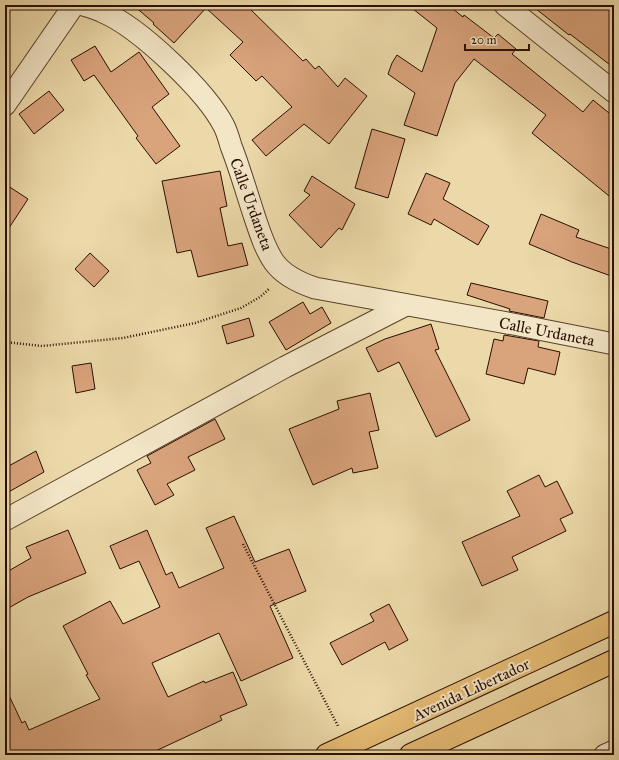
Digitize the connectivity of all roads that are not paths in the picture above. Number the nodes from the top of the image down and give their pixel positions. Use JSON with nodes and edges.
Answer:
{"nodes":[{"id":1,"x":74,"y":5,"type":"edge"},
{"id":2,"x":83,"y":5,"type":"edge"},
{"id":3,"x":505,"y":5,"type":"edge"},
{"id":4,"x":614,"y":92,"type":"edge"},
{"id":5,"x":5,"y":105,"type":"edge"},
{"id":6,"x":406,"y":305,"type":"junction"},
{"id":7,"x":614,"y":344,"type":"edge"},
{"id":8,"x":5,"y":520,"type":"edge"},
{"id":9,"x":614,"y":622,"type":"edge"},
{"id":10,"x":614,"y":661,"type":"edge"},
{"id":11,"x":614,"y":751,"type":"edge"},
{"id":12,"x":327,"y":755,"type":"edge"},
{"id":13,"x":411,"y":755,"type":"edge"},
{"id":14,"x":605,"y":755,"type":"edge"}],
"edges":[{"from":1,"to":5,"type":"street"},
{"from":2,"to":6,"type":"street","name":"Calle Urdaneta"},
{"from":3,"to":4,"type":"street"},
{"from":6,"to":7,"type":"street","name":"Calle Urdaneta"},
{"from":6,"to":8,"type":"street"},
{"from":9,"to":12,"type":"main road","name":"Avenida Libertador"},
{"from":10,"to":13,"type":"main road"},
{"from":11,"to":14,"type":"street"}]}
